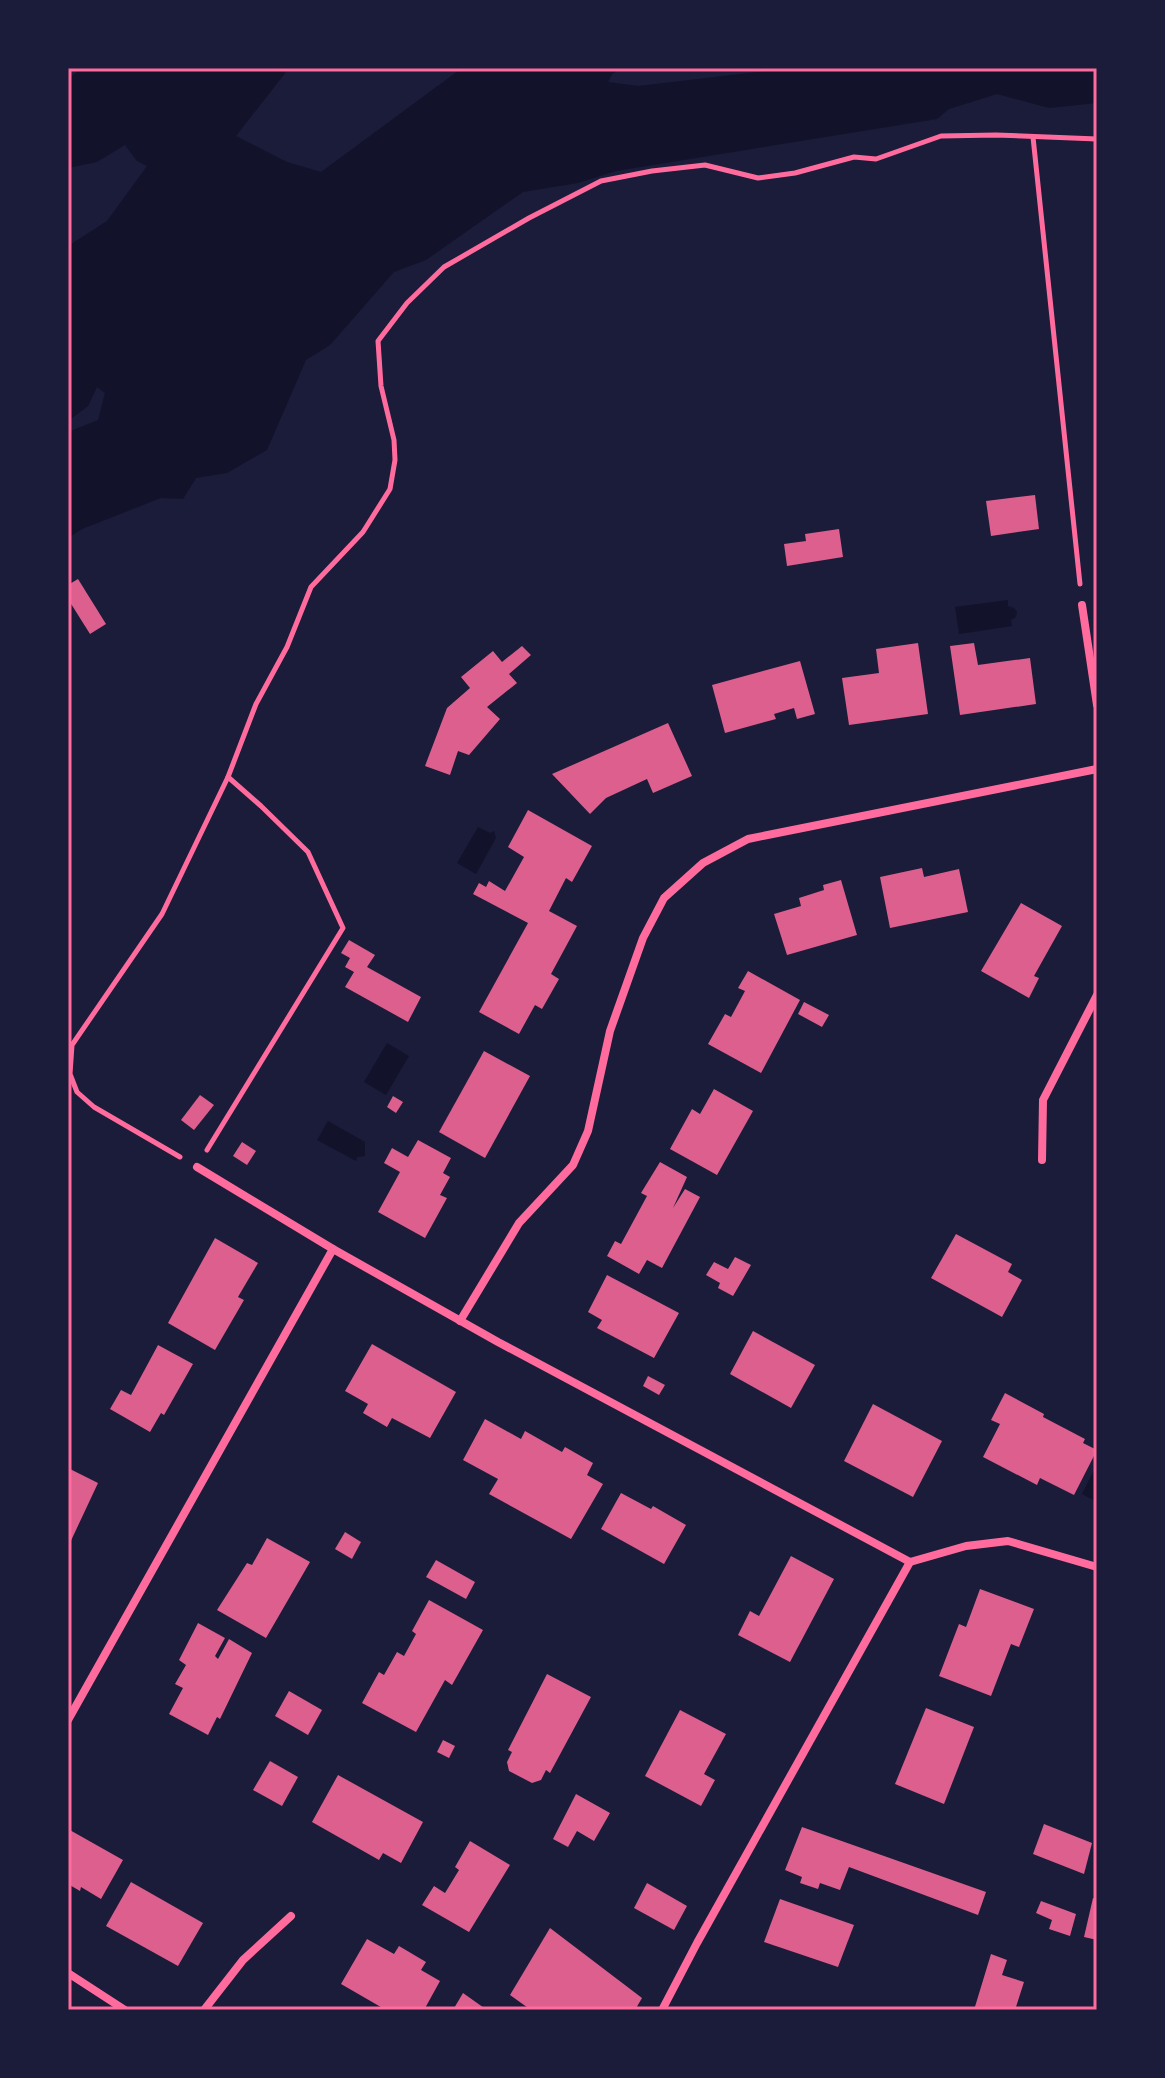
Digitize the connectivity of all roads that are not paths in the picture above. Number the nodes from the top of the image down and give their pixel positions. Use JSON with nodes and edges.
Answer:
{"nodes":[{"id":1,"x":1082,"y":605,"type":"road end"},
{"id":2,"x":1097,"y":705,"type":"edge"},
{"id":3,"x":1097,"y":769,"type":"edge"},
{"id":4,"x":1097,"y":995,"type":"edge"},
{"id":5,"x":1042,"y":1160,"type":"dead end"},
{"id":6,"x":197,"y":1167,"type":"road end"},
{"id":7,"x":333,"y":1249,"type":"junction"},
{"id":8,"x":460,"y":1321,"type":"junction"},
{"id":9,"x":910,"y":1562,"type":"junction"},
{"id":10,"x":1097,"y":1567,"type":"edge"},
{"id":11,"x":68,"y":1720,"type":"edge"},
{"id":12,"x":291,"y":1916,"type":"dead end"},
{"id":13,"x":68,"y":1973,"type":"edge"},
{"id":14,"x":125,"y":2010,"type":"edge"},
{"id":15,"x":204,"y":2010,"type":"edge"},
{"id":16,"x":662,"y":2010,"type":"edge"}],
"edges":[{"from":1,"to":2,"type":"street"},
{"from":3,"to":8,"type":"street"},
{"from":4,"to":5,"type":"street"},
{"from":6,"to":7,"type":"street"},
{"from":7,"to":8,"type":"street"},
{"from":7,"to":11,"type":"street"},
{"from":8,"to":9,"type":"street"},
{"from":9,"to":10,"type":"street"},
{"from":9,"to":16,"type":"street"},
{"from":12,"to":15,"type":"street"},
{"from":13,"to":14,"type":"street"}]}
